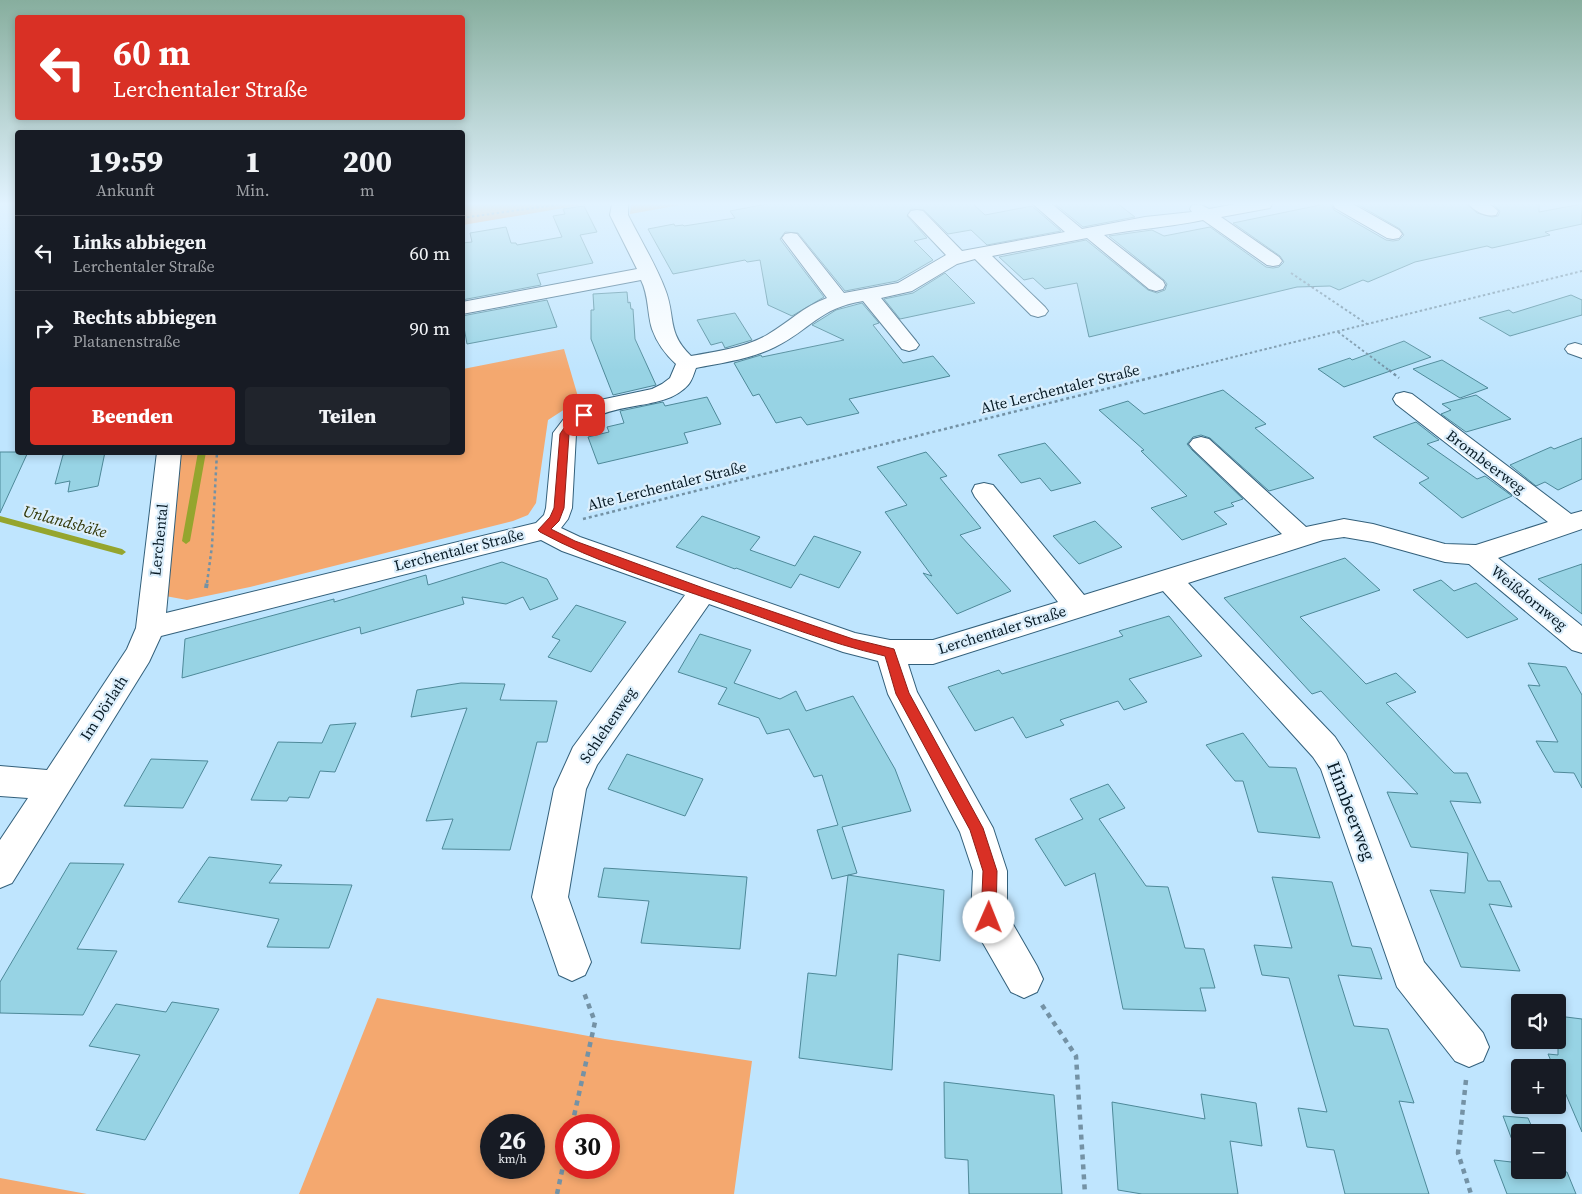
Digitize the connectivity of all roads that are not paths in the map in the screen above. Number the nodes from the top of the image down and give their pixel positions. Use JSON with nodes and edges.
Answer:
{"nodes":[{"id":1,"x":641,"y":260,"type":"edge"},
{"id":2,"x":808,"y":260,"type":"edge"},
{"id":3,"x":952,"y":260,"type":"edge"},
{"id":4,"x":986,"y":260,"type":"edge"},
{"id":5,"x":1122,"y":260,"type":"edge"},
{"id":6,"x":647,"y":273,"type":"junction"},
{"id":7,"x":1156,"y":284,"type":"dead end"},
{"id":8,"x":868,"y":295,"type":"junction"},
{"id":9,"x":840,"y":300,"type":"junction"},
{"id":10,"x":465,"y":307,"type":"edge"},
{"id":11,"x":1038,"y":311,"type":"dead end"},
{"id":12,"x":910,"y":345,"type":"dead end"},
{"id":13,"x":687,"y":363,"type":"junction"},
{"id":14,"x":1404,"y":399,"type":"road end"},
{"id":15,"x":1201,"y":444,"type":"dead end"},
{"id":16,"x":169,"y":455,"type":"edge"},
{"id":17,"x":984,"y":491,"type":"dead end"},
{"id":18,"x":1575,"y":522,"type":"edge"},
{"id":19,"x":544,"y":530,"type":"junction"},
{"id":20,"x":1301,"y":537,"type":"junction"},
{"id":21,"x":1476,"y":555,"type":"junction"},
{"id":22,"x":1169,"y":580,"type":"junction"},
{"id":23,"x":702,"y":592,"type":"junction"},
{"id":24,"x":1078,"y":607,"type":"junction"},
{"id":25,"x":150,"y":628,"type":"junction"},
{"id":26,"x":1582,"y":642,"type":"edge"},
{"id":27,"x":890,"y":652,"type":"junction"},
{"id":28,"x":0,"y":781,"type":"edge"},
{"id":29,"x":54,"y":784,"type":"junction"},
{"id":30,"x":0,"y":871,"type":"edge"},
{"id":31,"x":572,"y":962,"type":"road end"},
{"id":32,"x":1024,"y":979,"type":"road end"},
{"id":33,"x":1469,"y":1047,"type":"road end"}],
"edges":[{"from":1,"to":6,"type":"street"},
{"from":2,"to":9,"type":"street"},
{"from":3,"to":8,"type":"street"},
{"from":4,"to":11,"type":"street"},
{"from":5,"to":7,"type":"street"},
{"from":6,"to":10,"type":"street"},
{"from":6,"to":13,"type":"street"},
{"from":8,"to":9,"type":"street"},
{"from":8,"to":12,"type":"street"},
{"from":9,"to":13,"type":"street"},
{"from":13,"to":19,"type":"street"},
{"from":14,"to":18,"type":"street","name":"Brombeerweg"},
{"from":15,"to":20,"type":"street"},
{"from":16,"to":25,"type":"street","name":"Lerchental"},
{"from":17,"to":24,"type":"street","name":"Lerchentaler Straße"},
{"from":18,"to":21,"type":"street","name":"Lerchentaler Straße"},
{"from":19,"to":23,"type":"street","name":"Lerchentaler Straße"},
{"from":19,"to":25,"type":"street","name":"Lerchentaler Straße"},
{"from":20,"to":21,"type":"street","name":"Lerchentaler Straße"},
{"from":20,"to":22,"type":"street","name":"Lerchentaler Straße"},
{"from":21,"to":26,"type":"street","name":"Weißdornweg"},
{"from":22,"to":24,"type":"street","name":"Lerchentaler Straße"},
{"from":22,"to":33,"type":"street","name":"Himbeerweg"},
{"from":23,"to":27,"type":"street","name":"Lerchentaler Straße"},
{"from":23,"to":31,"type":"street","name":"Schlehenweg"},
{"from":24,"to":27,"type":"street","name":"Lerchentaler Straße"},
{"from":25,"to":29,"type":"street","name":"Im Dörlath"},
{"from":27,"to":32,"type":"street"},
{"from":28,"to":29,"type":"street"},
{"from":29,"to":30,"type":"street","name":"Im Dörlath"}]}
